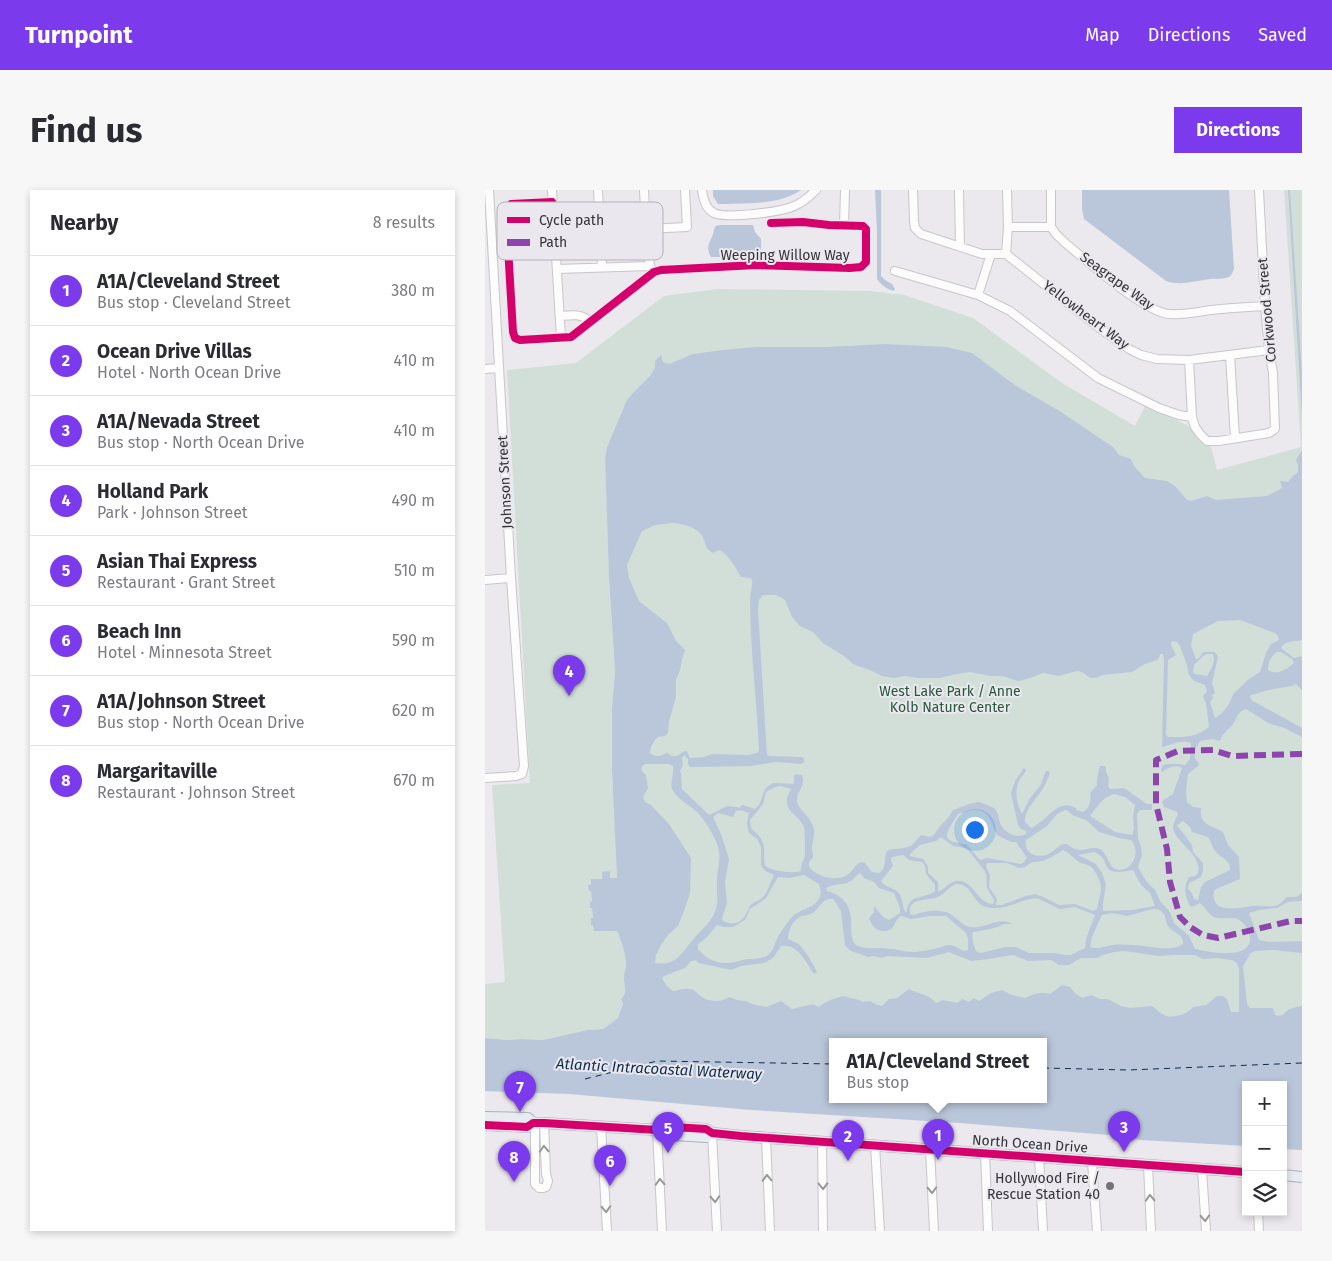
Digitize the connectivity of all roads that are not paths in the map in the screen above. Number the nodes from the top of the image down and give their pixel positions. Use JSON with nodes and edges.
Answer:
{"nodes":[{"id":1,"x":489,"y":190,"type":"edge"},
{"id":2,"x":551,"y":190,"type":"edge"},
{"id":3,"x":685,"y":190,"type":"edge"},
{"id":4,"x":702,"y":190,"type":"edge"},
{"id":5,"x":816,"y":190,"type":"edge"},
{"id":6,"x":845,"y":190,"type":"edge"},
{"id":7,"x":913,"y":190,"type":"edge"},
{"id":8,"x":959,"y":190,"type":"edge"},
{"id":9,"x":1007,"y":190,"type":"edge"},
{"id":10,"x":1051,"y":190,"type":"edge"},
{"id":11,"x":1259,"y":190,"type":"edge"},
{"id":12,"x":552,"y":202,"type":"edge"},
{"id":13,"x":795,"y":206,"type":"junction"},
{"id":14,"x":803,"y":222,"type":"junction"},
{"id":15,"x":771,"y":223,"type":"dead end"},
{"id":16,"x":844,"y":225,"type":"junction"},
{"id":17,"x":1008,"y":227,"type":"junction"},
{"id":18,"x":1051,"y":227,"type":"junction"},
{"id":19,"x":663,"y":228,"type":"edge"},
{"id":20,"x":960,"y":247,"type":"junction"},
{"id":21,"x":991,"y":254,"type":"junction"},
{"id":22,"x":1007,"y":254,"type":"junction"},
{"id":23,"x":509,"y":260,"type":"edge"},
{"id":24,"x":556,"y":260,"type":"edge"},
{"id":25,"x":602,"y":260,"type":"edge"},
{"id":26,"x":651,"y":260,"type":"edge"},
{"id":27,"x":602,"y":267,"type":"junction"},
{"id":28,"x":557,"y":269,"type":"junction"},
{"id":29,"x":652,"y":269,"type":"junction"},
{"id":30,"x":895,"y":271,"type":"dead end"},
{"id":31,"x":978,"y":295,"type":"junction"},
{"id":32,"x":1265,"y":306,"type":"junction"},
{"id":33,"x":560,"y":316,"type":"junction"},
{"id":34,"x":590,"y":322,"type":"junction"},
{"id":35,"x":561,"y":338,"type":"junction"},
{"id":36,"x":1269,"y":350,"type":"junction"},
{"id":37,"x":1230,"y":355,"type":"junction"},
{"id":38,"x":1189,"y":360,"type":"junction"},
{"id":39,"x":499,"y":368,"type":"junction"},
{"id":40,"x":485,"y":369,"type":"edge"},
{"id":41,"x":1192,"y":417,"type":"junction"},
{"id":42,"x":1235,"y":438,"type":"junction"},
{"id":43,"x":511,"y":578,"type":"junction"},
{"id":44,"x":485,"y":580,"type":"edge"},
{"id":45,"x":485,"y":778,"type":"edge"},
{"id":46,"x":485,"y":1117,"type":"edge"},
{"id":47,"x":537,"y":1123,"type":"junction"},
{"id":48,"x":485,"y":1125,"type":"edge"},
{"id":49,"x":601,"y":1126,"type":"junction"},
{"id":50,"x":657,"y":1130,"type":"junction"},
{"id":51,"x":712,"y":1133,"type":"junction"},
{"id":52,"x":766,"y":1138,"type":"junction"},
{"id":53,"x":822,"y":1142,"type":"junction"},
{"id":54,"x":875,"y":1145,"type":"junction"},
{"id":55,"x":930,"y":1149,"type":"junction"},
{"id":56,"x":985,"y":1153,"type":"junction"},
{"id":57,"x":1039,"y":1157,"type":"junction"},
{"id":58,"x":1093,"y":1161,"type":"junction"},
{"id":59,"x":1148,"y":1165,"type":"junction"},
{"id":60,"x":1202,"y":1169,"type":"junction"},
{"id":61,"x":1242,"y":1172,"type":"edge"},
{"id":62,"x":546,"y":1174,"type":"junction"},
{"id":63,"x":536,"y":1175,"type":"junction"},
{"id":64,"x":1287,"y":1175,"type":"edge"},
{"id":65,"x":1302,"y":1177,"type":"edge"},
{"id":66,"x":1258,"y":1216,"type":"edge"},
{"id":67,"x":607,"y":1231,"type":"edge"},
{"id":68,"x":662,"y":1231,"type":"edge"},
{"id":69,"x":717,"y":1231,"type":"edge"},
{"id":70,"x":770,"y":1231,"type":"edge"},
{"id":71,"x":823,"y":1231,"type":"edge"},
{"id":72,"x":880,"y":1231,"type":"edge"},
{"id":73,"x":934,"y":1231,"type":"edge"},
{"id":74,"x":988,"y":1231,"type":"edge"},
{"id":75,"x":1043,"y":1231,"type":"edge"},
{"id":76,"x":1097,"y":1231,"type":"edge"},
{"id":77,"x":1151,"y":1231,"type":"edge"},
{"id":78,"x":1206,"y":1231,"type":"edge"},
{"id":79,"x":1259,"y":1231,"type":"edge"}],
"edges":[{"from":1,"to":39,"type":"street","name":"Johnson Street"},
{"from":2,"to":12,"type":"street"},
{"from":3,"to":19,"type":"street"},
{"from":4,"to":13,"type":"street"},
{"from":5,"to":13,"type":"street"},
{"from":6,"to":16,"type":"street"},
{"from":7,"to":20,"type":"street"},
{"from":8,"to":20,"type":"street"},
{"from":9,"to":17,"type":"street"},
{"from":10,"to":18,"type":"street"},
{"from":11,"to":32,"type":"street","name":"Corkwood Street"},
{"from":13,"to":14,"type":"street"},
{"from":14,"to":15,"type":"street"},
{"from":14,"to":16,"type":"street"},
{"from":16,"to":29,"type":"street","name":"Weeping Willow Way"},
{"from":17,"to":18,"type":"street"},
{"from":17,"to":22,"type":"street"},
{"from":18,"to":32,"type":"street","name":"Seagrape Way"},
{"from":20,"to":21,"type":"street"},
{"from":21,"to":22,"type":"street"},
{"from":21,"to":31,"type":"street"},
{"from":22,"to":38,"type":"street","name":"Yellowheart Way"},
{"from":23,"to":35,"type":"street"},
{"from":24,"to":28,"type":"street"},
{"from":25,"to":27,"type":"street"},
{"from":26,"to":29,"type":"street"},
{"from":27,"to":28,"type":"street","name":"Weeping Willow Way"},
{"from":27,"to":29,"type":"street","name":"Weeping Willow Way"},
{"from":28,"to":33,"type":"street"},
{"from":29,"to":34,"type":"street"},
{"from":30,"to":31,"type":"street"},
{"from":31,"to":41,"type":"street"},
{"from":32,"to":36,"type":"street","name":"Corkwood Street"},
{"from":33,"to":34,"type":"street"},
{"from":33,"to":35,"type":"street"},
{"from":34,"to":35,"type":"street"},
{"from":36,"to":37,"type":"street","name":"Yellowheart Way"},
{"from":36,"to":42,"type":"street","name":"Corkwood Street"},
{"from":37,"to":38,"type":"street","name":"Yellowheart Way"},
{"from":37,"to":42,"type":"street"},
{"from":38,"to":41,"type":"street"},
{"from":39,"to":40,"type":"street"},
{"from":39,"to":43,"type":"street","name":"Johnson Street"},
{"from":41,"to":42,"type":"street"},
{"from":43,"to":44,"type":"street"},
{"from":43,"to":45,"type":"street","name":"Johnson Street"},
{"from":46,"to":47,"type":"main road","name":"North Ocean Drive"},
{"from":47,"to":48,"type":"main road","name":"North Ocean Drive"},
{"from":47,"to":49,"type":"main road","name":"North Ocean Drive"},
{"from":62,"to":47,"type":"street","one_way":true},
{"from":47,"to":63,"type":"street"},
{"from":49,"to":50,"type":"main road","name":"North Ocean Drive"},
{"from":49,"to":67,"type":"street","one_way":true},
{"from":50,"to":51,"type":"main road","name":"North Ocean Drive"},
{"from":68,"to":50,"type":"street","one_way":true},
{"from":51,"to":52,"type":"main road","name":"North Ocean Drive"},
{"from":51,"to":69,"type":"street","one_way":true},
{"from":52,"to":53,"type":"main road","name":"North Ocean Drive"},
{"from":70,"to":52,"type":"street","one_way":true},
{"from":53,"to":54,"type":"main road","name":"North Ocean Drive"},
{"from":53,"to":71,"type":"street","one_way":true},
{"from":54,"to":55,"type":"main road","name":"North Ocean Drive"},
{"from":54,"to":72,"type":"street"},
{"from":55,"to":56,"type":"main road","name":"North Ocean Drive"},
{"from":55,"to":73,"type":"street","one_way":true},
{"from":56,"to":57,"type":"main road","name":"North Ocean Drive"},
{"from":56,"to":74,"type":"street"},
{"from":57,"to":58,"type":"main road","name":"North Ocean Drive"},
{"from":57,"to":75,"type":"street"},
{"from":58,"to":59,"type":"main road","name":"North Ocean Drive"},
{"from":58,"to":76,"type":"street"},
{"from":59,"to":60,"type":"main road","name":"North Ocean Drive"},
{"from":77,"to":59,"type":"street","one_way":true},
{"from":60,"to":61,"type":"main road","name":"North Ocean Drive"},
{"from":60,"to":78,"type":"street","one_way":true},
{"from":62,"to":63,"type":"street"},
{"from":62,"to":63,"type":"street"},
{"from":64,"to":65,"type":"main road"},
{"from":66,"to":79,"type":"street"}]}
